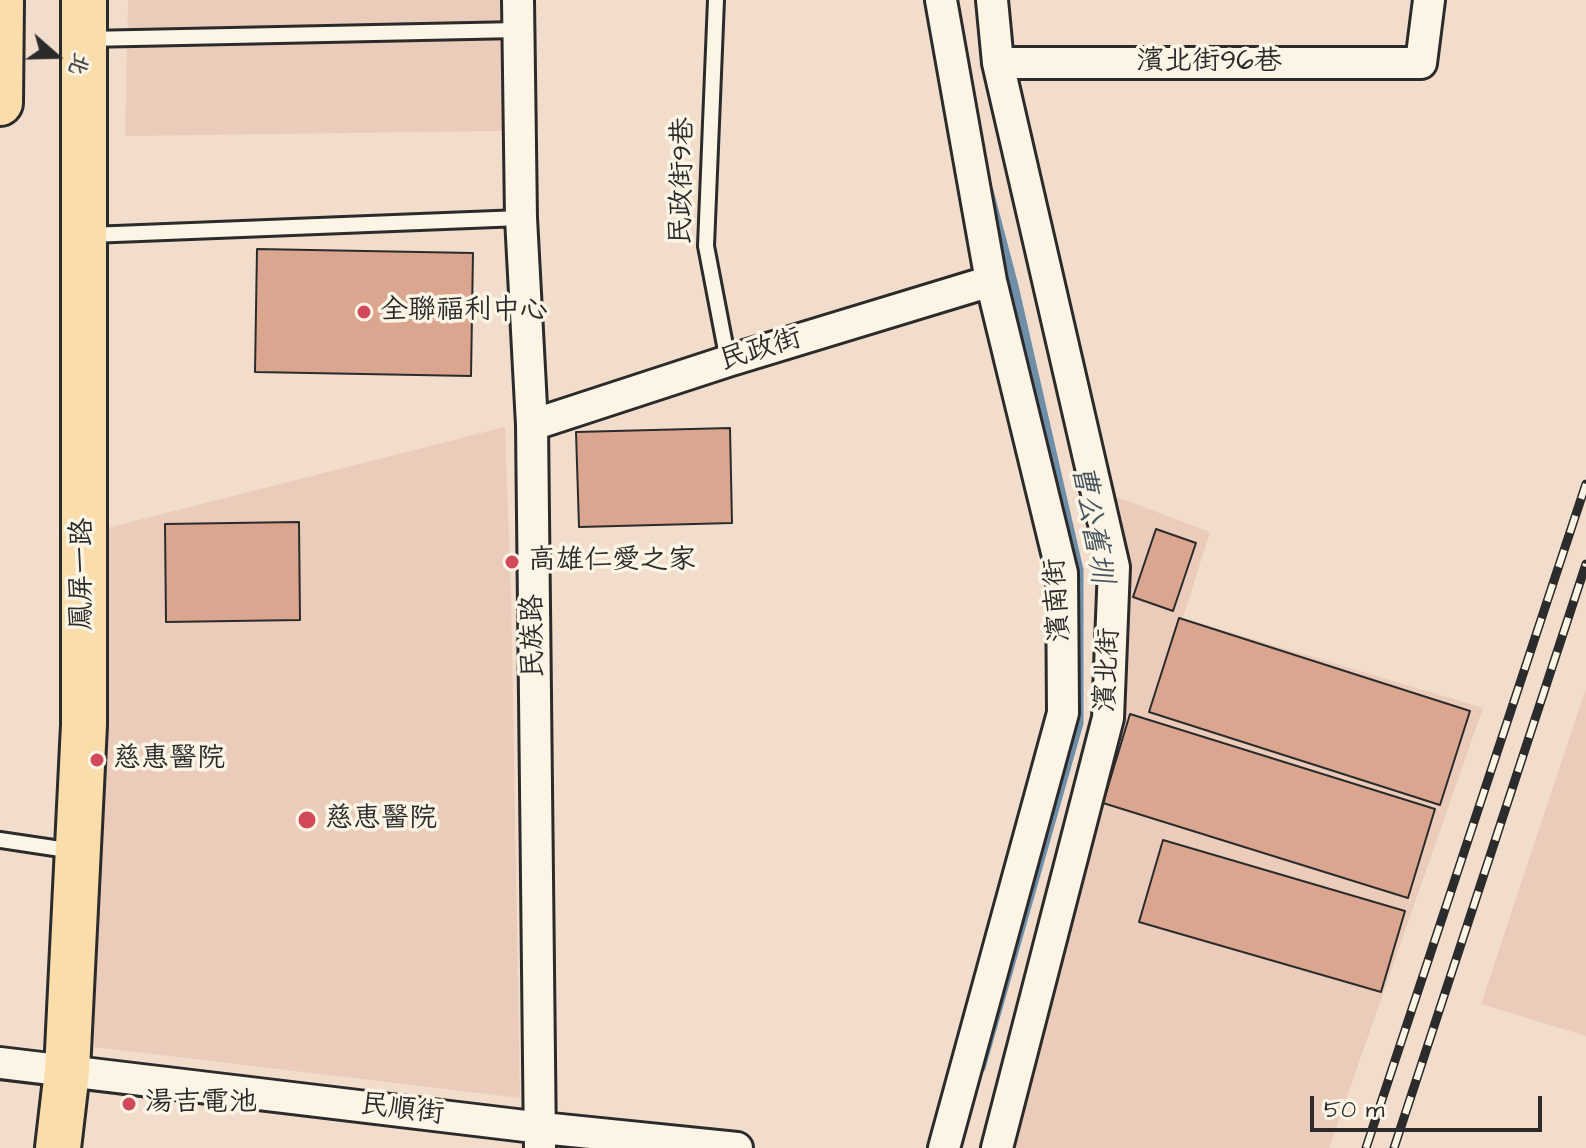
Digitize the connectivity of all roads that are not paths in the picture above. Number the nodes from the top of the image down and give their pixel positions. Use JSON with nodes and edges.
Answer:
{"nodes":[{"id":1,"x":1,"y":0,"type":"edge"},
{"id":2,"x":518,"y":0,"type":"edge"},
{"id":3,"x":716,"y":0,"type":"edge"},
{"id":4,"x":941,"y":0,"type":"edge"},
{"id":5,"x":992,"y":0,"type":"edge"},
{"id":6,"x":1429,"y":0,"type":"edge"},
{"id":7,"x":84,"y":19,"type":"edge"},
{"id":8,"x":518,"y":30,"type":"junction"},
{"id":9,"x":998,"y":63,"type":"junction"},
{"id":10,"x":0,"y":103,"type":"edge"},
{"id":11,"x":521,"y":218,"type":"junction"},
{"id":12,"x":85,"y":235,"type":"junction"},
{"id":13,"x":991,"y":281,"type":"junction"},
{"id":14,"x":728,"y":361,"type":"junction"},
{"id":15,"x":532,"y":425,"type":"junction"},
{"id":16,"x":0,"y":840,"type":"edge"},
{"id":17,"x":78,"y":852,"type":"junction"},
{"id":18,"x":0,"y":1063,"type":"edge"},
{"id":19,"x":67,"y":1071,"type":"junction"},
{"id":20,"x":541,"y":1138,"type":"edge"},
{"id":21,"x":58,"y":1148,"type":"edge"},
{"id":22,"x":737,"y":1148,"type":"edge"},
{"id":23,"x":944,"y":1148,"type":"edge"},
{"id":24,"x":997,"y":1148,"type":"edge"}],
"edges":[{"from":1,"to":10,"type":"main road"},
{"from":2,"to":8,"type":"street","name":"民族路"},
{"from":3,"to":14,"type":"lane","name":"民政街9巷"},
{"from":4,"to":13,"type":"street","name":"濱南街"},
{"from":5,"to":9,"type":"street","name":"濱北街"},
{"from":6,"to":9,"type":"street","name":"濱北街96巷"},
{"from":7,"to":8,"type":"lane"},
{"from":7,"to":12,"type":"main road","name":"鳳屏一路"},
{"from":8,"to":11,"type":"street","name":"民族路"},
{"from":9,"to":24,"type":"street","name":"濱北街"},
{"from":11,"to":12,"type":"lane"},
{"from":11,"to":15,"type":"street","name":"民族路"},
{"from":12,"to":17,"type":"main road","name":"鳳屏一路"},
{"from":13,"to":14,"type":"street","name":"民政街"},
{"from":13,"to":23,"type":"street","name":"濱南街"},
{"from":14,"to":15,"type":"street","name":"民政街"},
{"from":15,"to":20,"type":"street","name":"民族路"},
{"from":16,"to":17,"type":"lane"},
{"from":17,"to":19,"type":"main road","name":"鳳屏一路"},
{"from":18,"to":19,"type":"street","name":"民順街"},
{"from":19,"to":20,"type":"street","name":"民順街"},
{"from":19,"to":21,"type":"main road","name":"鳳屏一路"},
{"from":20,"to":22,"type":"street","name":"民順街"}]}
